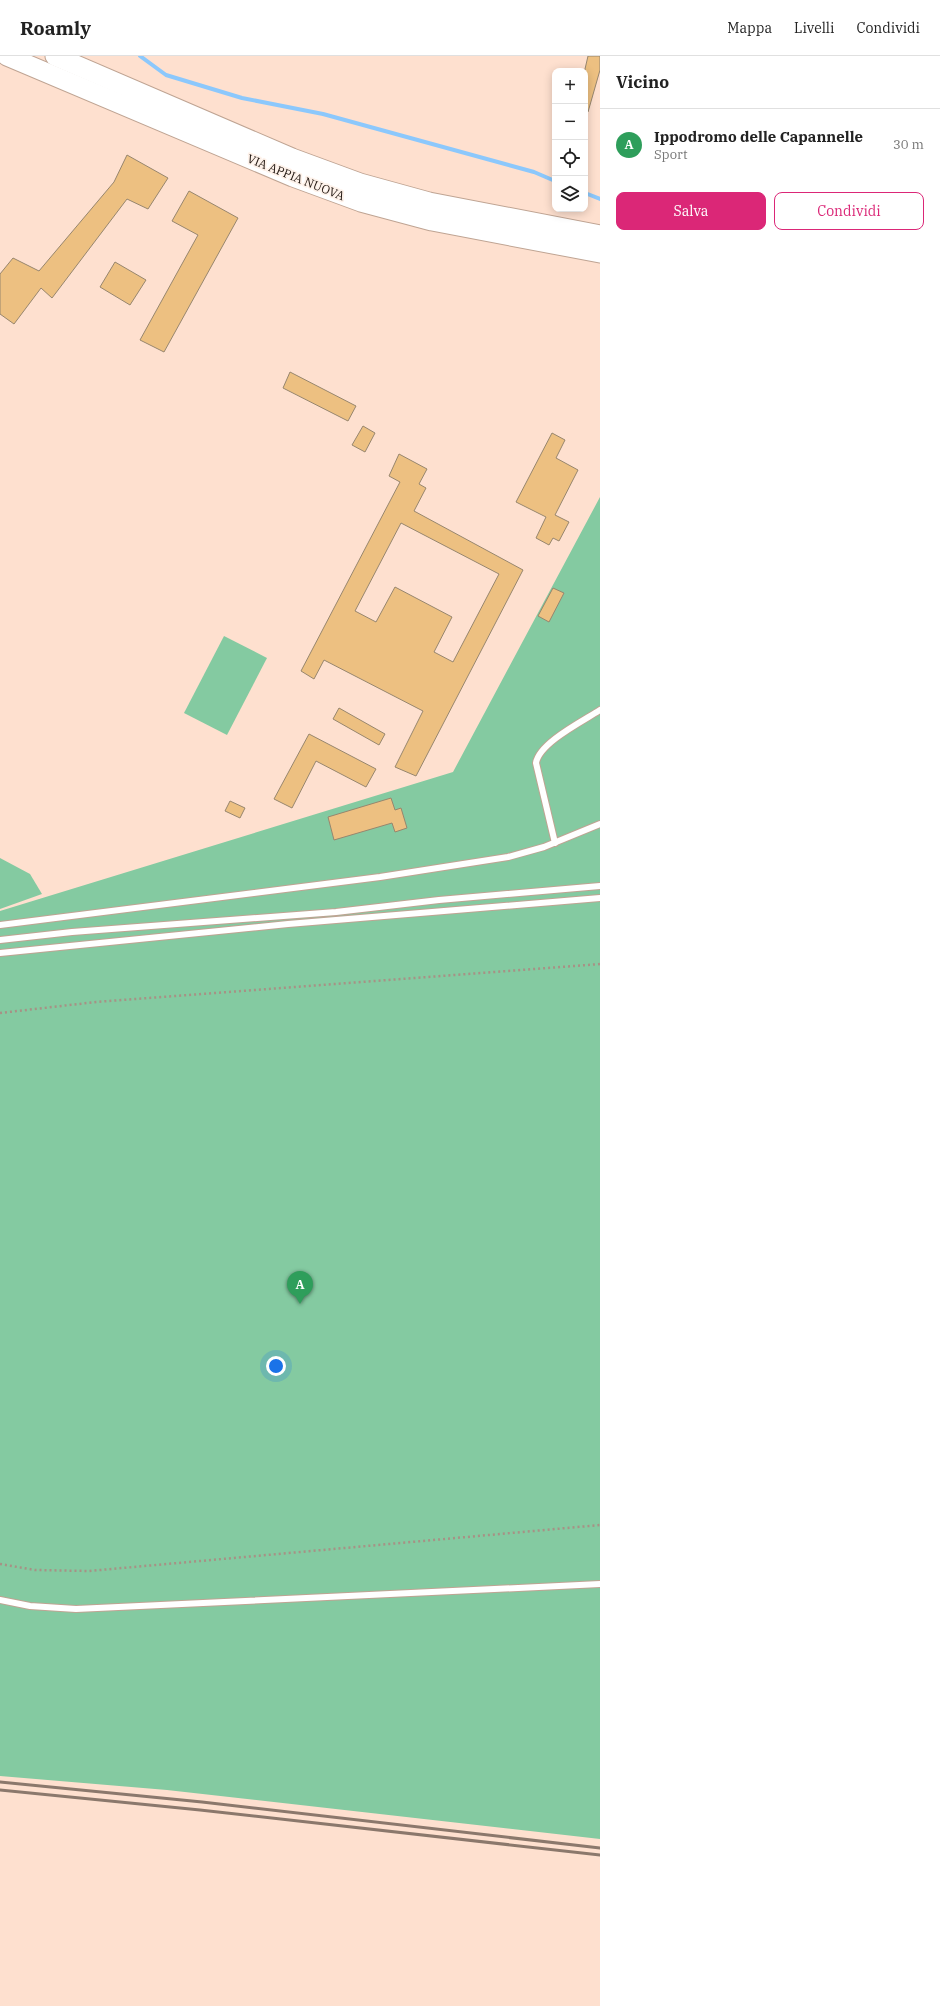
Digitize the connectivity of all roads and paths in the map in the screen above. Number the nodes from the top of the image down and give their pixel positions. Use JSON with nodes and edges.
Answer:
{"nodes":[{"id":1,"x":7,"y":56,"type":"edge"},
{"id":2,"x":55,"y":56,"type":"edge"},
{"id":3,"x":600,"y":235,"type":"edge"},
{"id":4,"x":600,"y":253,"type":"edge"},
{"id":5,"x":600,"y":710,"type":"edge"},
{"id":6,"x":600,"y":824,"type":"edge"},
{"id":7,"x":555,"y":842,"type":"junction"},
{"id":8,"x":600,"y":886,"type":"edge"},
{"id":9,"x":600,"y":898,"type":"edge"},
{"id":10,"x":0,"y":925,"type":"edge"},
{"id":11,"x":0,"y":940,"type":"edge"},
{"id":12,"x":0,"y":953,"type":"edge"},
{"id":13,"x":600,"y":964,"type":"edge"},
{"id":14,"x":0,"y":1014,"type":"edge"},
{"id":15,"x":600,"y":1525,"type":"edge"},
{"id":16,"x":0,"y":1564,"type":"edge"},
{"id":17,"x":600,"y":1584,"type":"edge"},
{"id":18,"x":0,"y":1600,"type":"edge"}],
"edges":[{"from":1,"to":4,"type":"main road","name":"VIA APPIA NUOVA"},
{"from":2,"to":3,"type":"main road","name":"VIA APPIA NUOVA"},
{"from":5,"to":7,"type":"lane"},
{"from":6,"to":7,"type":"lane"},
{"from":7,"to":10,"type":"lane"},
{"from":8,"to":11,"type":"lane"},
{"from":9,"to":12,"type":"lane"},
{"from":13,"to":14,"type":"path"},
{"from":15,"to":16,"type":"path"},
{"from":17,"to":18,"type":"lane"}]}
